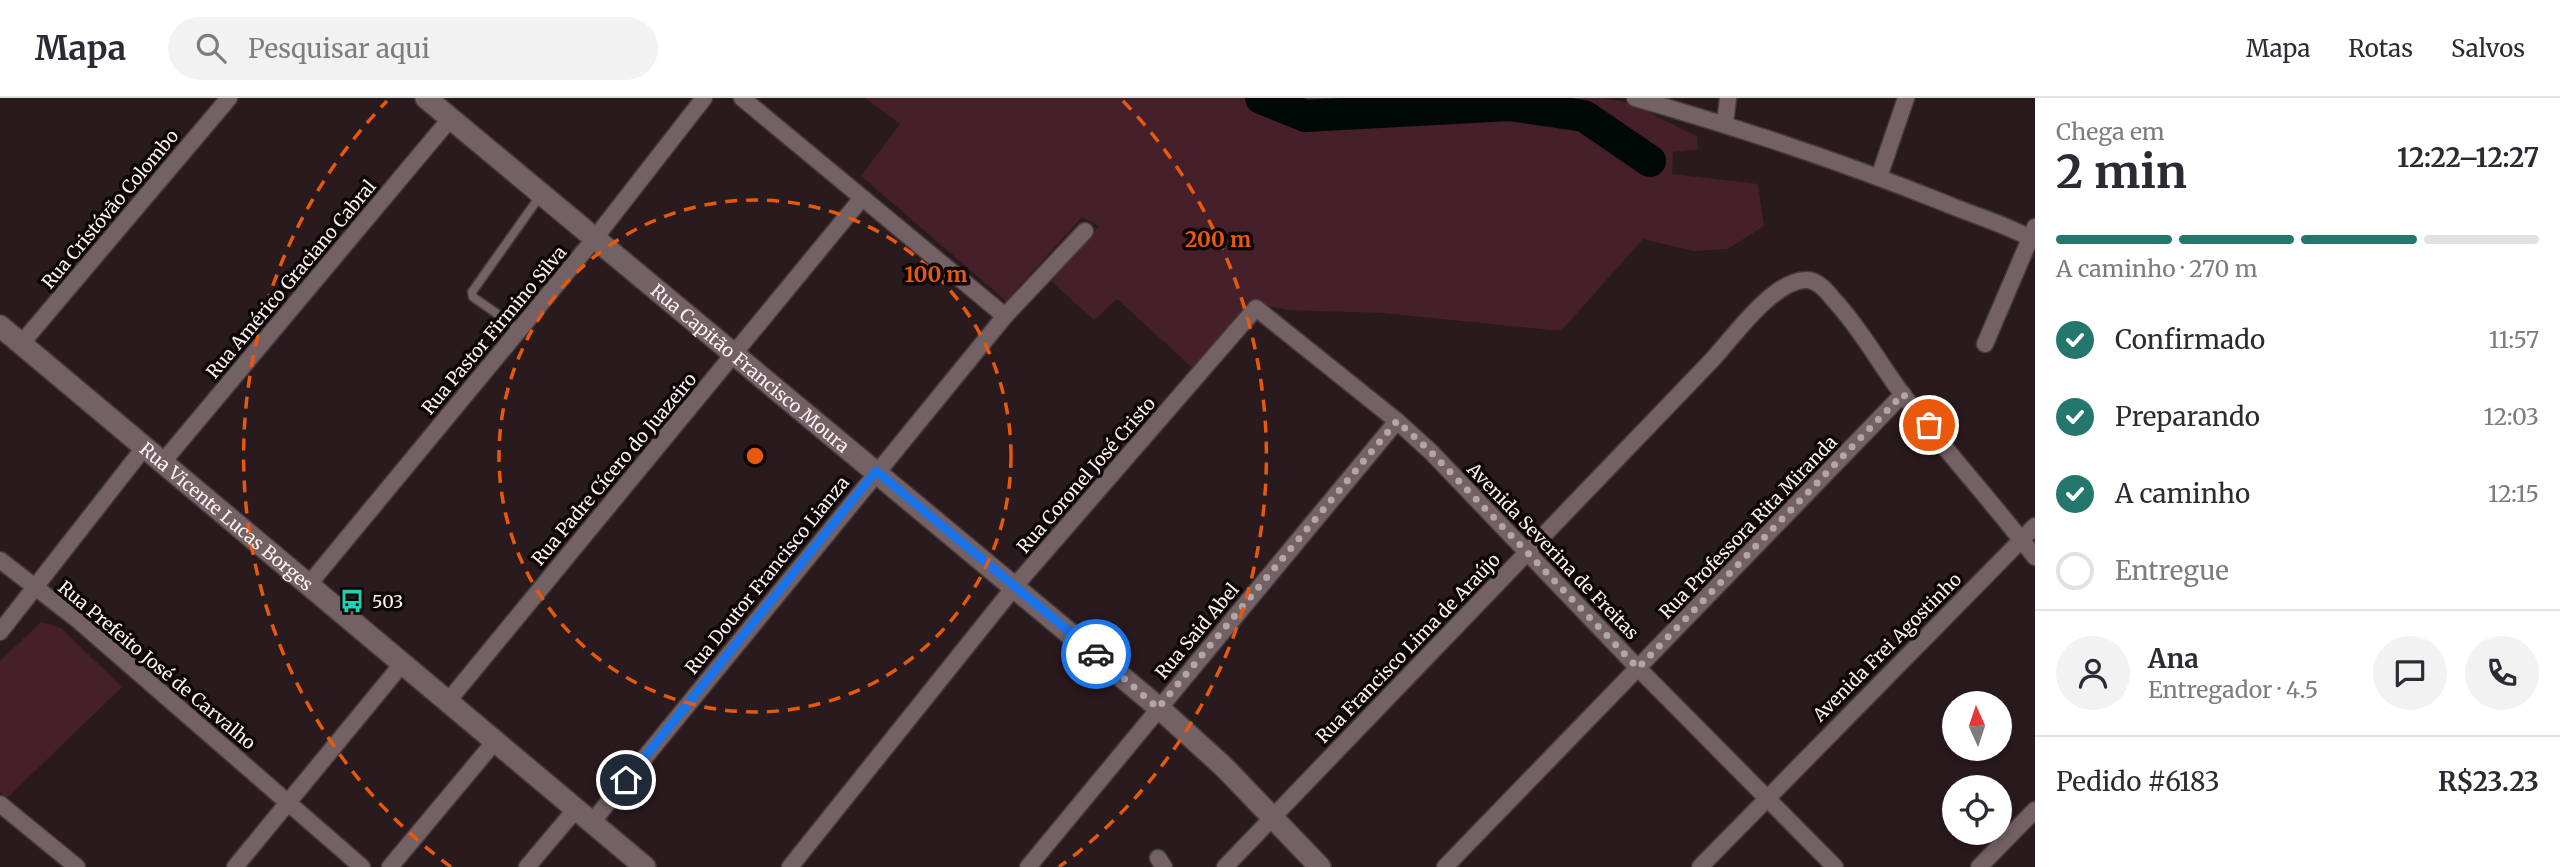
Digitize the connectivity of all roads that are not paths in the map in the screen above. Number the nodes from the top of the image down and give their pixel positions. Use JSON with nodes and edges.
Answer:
{"nodes":[{"id":1,"x":229,"y":98,"type":"edge"},
{"id":2,"x":426,"y":98,"type":"edge"},
{"id":3,"x":704,"y":98,"type":"edge"},
{"id":4,"x":743,"y":98,"type":"edge"},
{"id":5,"x":1635,"y":98,"type":"edge"},
{"id":6,"x":1728,"y":98,"type":"edge"},
{"id":7,"x":1906,"y":98,"type":"edge"},
{"id":8,"x":450,"y":119,"type":"junction"},
{"id":9,"x":1725,"y":123,"type":"junction"},
{"id":10,"x":1879,"y":177,"type":"junction"},
{"id":11,"x":542,"y":194,"type":"junction"},
{"id":12,"x":862,"y":198,"type":"junction"},
{"id":13,"x":1085,"y":231,"type":"dead end"},
{"id":14,"x":2034,"y":235,"type":"edge"},
{"id":15,"x":595,"y":238,"type":"junction"},
{"id":16,"x":1256,"y":308,"type":"joint"},
{"id":17,"x":1005,"y":316,"type":"junction"},
{"id":18,"x":0,"y":326,"type":"edge"},
{"id":19,"x":519,"y":329,"type":"junction"},
{"id":20,"x":21,"y":344,"type":"junction"},
{"id":21,"x":1985,"y":344,"type":"dead end"},
{"id":22,"x":733,"y":356,"type":"junction"},
{"id":23,"x":1903,"y":394,"type":"junction"},
{"id":24,"x":1397,"y":421,"type":"junction"},
{"id":25,"x":143,"y":449,"type":"junction"},
{"id":26,"x":162,"y":463,"type":"junction"},
{"id":27,"x":876,"y":471,"type":"junction"},
{"id":28,"x":2035,"y":526,"type":"edge"},
{"id":29,"x":2021,"y":539,"type":"junction"},
{"id":30,"x":1528,"y":552,"type":"junction"},
{"id":31,"x":2035,"y":556,"type":"edge"},
{"id":32,"x":0,"y":560,"type":"edge"},
{"id":33,"x":310,"y":583,"type":"junction"},
{"id":34,"x":1015,"y":586,"type":"junction"},
{"id":35,"x":36,"y":588,"type":"junction"},
{"id":36,"x":0,"y":632,"type":"edge"},
{"id":37,"x":402,"y":664,"type":"junction"},
{"id":38,"x":1638,"y":668,"type":"junction"},
{"id":39,"x":449,"y":700,"type":"junction"},
{"id":40,"x":1158,"y":708,"type":"junction"},
{"id":41,"x":496,"y":740,"type":"junction"},
{"id":42,"x":1768,"y":796,"type":"junction"},
{"id":43,"x":287,"y":800,"type":"junction"},
{"id":44,"x":0,"y":804,"type":"edge"},
{"id":45,"x":2035,"y":810,"type":"edge"},
{"id":46,"x":584,"y":815,"type":"junction"},
{"id":47,"x":1272,"y":818,"type":"junction"},
{"id":48,"x":77,"y":867,"type":"edge"},
{"id":49,"x":235,"y":867,"type":"edge"},
{"id":50,"x":362,"y":867,"type":"edge"},
{"id":51,"x":390,"y":867,"type":"edge"},
{"id":52,"x":527,"y":867,"type":"edge"},
{"id":53,"x":645,"y":867,"type":"edge"},
{"id":54,"x":790,"y":867,"type":"edge"},
{"id":55,"x":1028,"y":867,"type":"edge"},
{"id":56,"x":1225,"y":867,"type":"edge"},
{"id":57,"x":1320,"y":867,"type":"edge"},
{"id":58,"x":1445,"y":867,"type":"edge"},
{"id":59,"x":1700,"y":867,"type":"edge"},
{"id":60,"x":1835,"y":867,"type":"edge"},
{"id":61,"x":1979,"y":867,"type":"edge"}],
"edges":[{"from":1,"to":20,"type":"street","name":"Rua Cristóvão Colombo"},
{"from":2,"to":8,"type":"main road","name":"Rua Capitão Francisco Moura"},
{"from":3,"to":15,"type":"street","name":"Rua Pastor Firmino Silva"},
{"from":4,"to":12,"type":"street"},
{"from":5,"to":9,"type":"street"},
{"from":6,"to":9,"type":"street"},
{"from":7,"to":10,"type":"street"},
{"from":8,"to":11,"type":"main road","name":"Rua Capitão Francisco Moura"},
{"from":8,"to":26,"type":"street","name":"Rua Américo Graciano Cabral"},
{"from":9,"to":10,"type":"street"},
{"from":10,"to":14,"type":"street"},
{"from":11,"to":15,"type":"main road","name":"Rua Capitão Francisco Moura"},
{"from":11,"to":19,"type":"lane"},
{"from":12,"to":17,"type":"street"},
{"from":12,"to":22,"type":"street","name":"Rua Padre Cícero do Juazeiro"},
{"from":13,"to":17,"type":"street","name":"Rua Doutor Francisco Lianza"},
{"from":14,"to":21,"type":"street"},
{"from":15,"to":19,"type":"street","name":"Rua Pastor Firmino Silva"},
{"from":15,"to":22,"type":"main road","name":"Rua Capitão Francisco Moura"},
{"from":16,"to":24,"type":"street","name":"Avenida Severina de Freitas"},
{"from":16,"to":34,"type":"street","name":"Rua Coronel José Cristo"},
{"from":17,"to":27,"type":"street","name":"Rua Doutor Francisco Lianza"},
{"from":18,"to":20,"type":"main road","name":"Rua Vicente Lucas Borges"},
{"from":19,"to":33,"type":"street","name":"Rua Pastor Firmino Silva"},
{"from":20,"to":25,"type":"main road","name":"Rua Vicente Lucas Borges"},
{"from":22,"to":27,"type":"main road","name":"Rua Capitão Francisco Moura"},
{"from":22,"to":39,"type":"street","name":"Rua Padre Cícero do Juazeiro"},
{"from":23,"to":29,"type":"street"},
{"from":23,"to":30,"type":"street","name":"Rua Francisco Lima de Araújo"},
{"from":23,"to":38,"type":"street","name":"Rua Professora Rita Miranda"},
{"from":24,"to":30,"type":"street","name":"Avenida Severina de Freitas"},
{"from":24,"to":40,"type":"street","name":"Rua Said Abel"},
{"from":25,"to":26,"type":"main road","name":"Rua Vicente Lucas Borges"},
{"from":25,"to":35,"type":"street"},
{"from":26,"to":33,"type":"main road","name":"Rua Vicente Lucas Borges"},
{"from":27,"to":34,"type":"main road","name":"Rua Capitão Francisco Moura"},
{"from":27,"to":46,"type":"street","name":"Rua Doutor Francisco Lianza"},
{"from":28,"to":29,"type":"street","name":"Avenida Frei Agostinho"},
{"from":29,"to":31,"type":"street"},
{"from":29,"to":42,"type":"street","name":"Avenida Frei Agostinho"},
{"from":30,"to":38,"type":"street","name":"Avenida Severina de Freitas"},
{"from":30,"to":47,"type":"street","name":"Rua Francisco Lima de Araújo"},
{"from":32,"to":35,"type":"street","name":"Rua Prefeito José de Carvalho"},
{"from":33,"to":37,"type":"main road","name":"Rua Vicente Lucas Borges"},
{"from":34,"to":40,"type":"main road","name":"Rua Capitão Francisco Moura"},
{"from":34,"to":54,"type":"street","name":"Rua Coronel José Cristo"},
{"from":35,"to":36,"type":"street"},
{"from":35,"to":43,"type":"street","name":"Rua Prefeito José de Carvalho"},
{"from":37,"to":39,"type":"main road","name":"Rua Vicente Lucas Borges"},
{"from":37,"to":43,"type":"street"},
{"from":38,"to":42,"type":"street","name":"Avenida Severina de Freitas"},
{"from":38,"to":58,"type":"street","name":"Rua Professora Rita Miranda"},
{"from":39,"to":41,"type":"main road","name":"Rua Vicente Lucas Borges"},
{"from":40,"to":47,"type":"main road","name":"Rua Capitão Francisco Moura"},
{"from":40,"to":55,"type":"street","name":"Rua Said Abel"},
{"from":41,"to":46,"type":"main road","name":"Rua Vicente Lucas Borges"},
{"from":41,"to":51,"type":"street"},
{"from":42,"to":59,"type":"street","name":"Avenida Frei Agostinho"},
{"from":42,"to":60,"type":"street","name":"Avenida Severina de Freitas"},
{"from":43,"to":49,"type":"street"},
{"from":43,"to":50,"type":"street","name":"Rua Prefeito José de Carvalho"},
{"from":44,"to":48,"type":"street"},
{"from":45,"to":61,"type":"street"},
{"from":46,"to":52,"type":"street","name":"Rua Doutor Francisco Lianza"},
{"from":46,"to":53,"type":"main road","name":"Rua Vicente Lucas Borges"},
{"from":47,"to":56,"type":"street","name":"Rua Francisco Lima de Araújo"},
{"from":47,"to":57,"type":"main road","name":"Rua Capitão Francisco Moura"}]}
